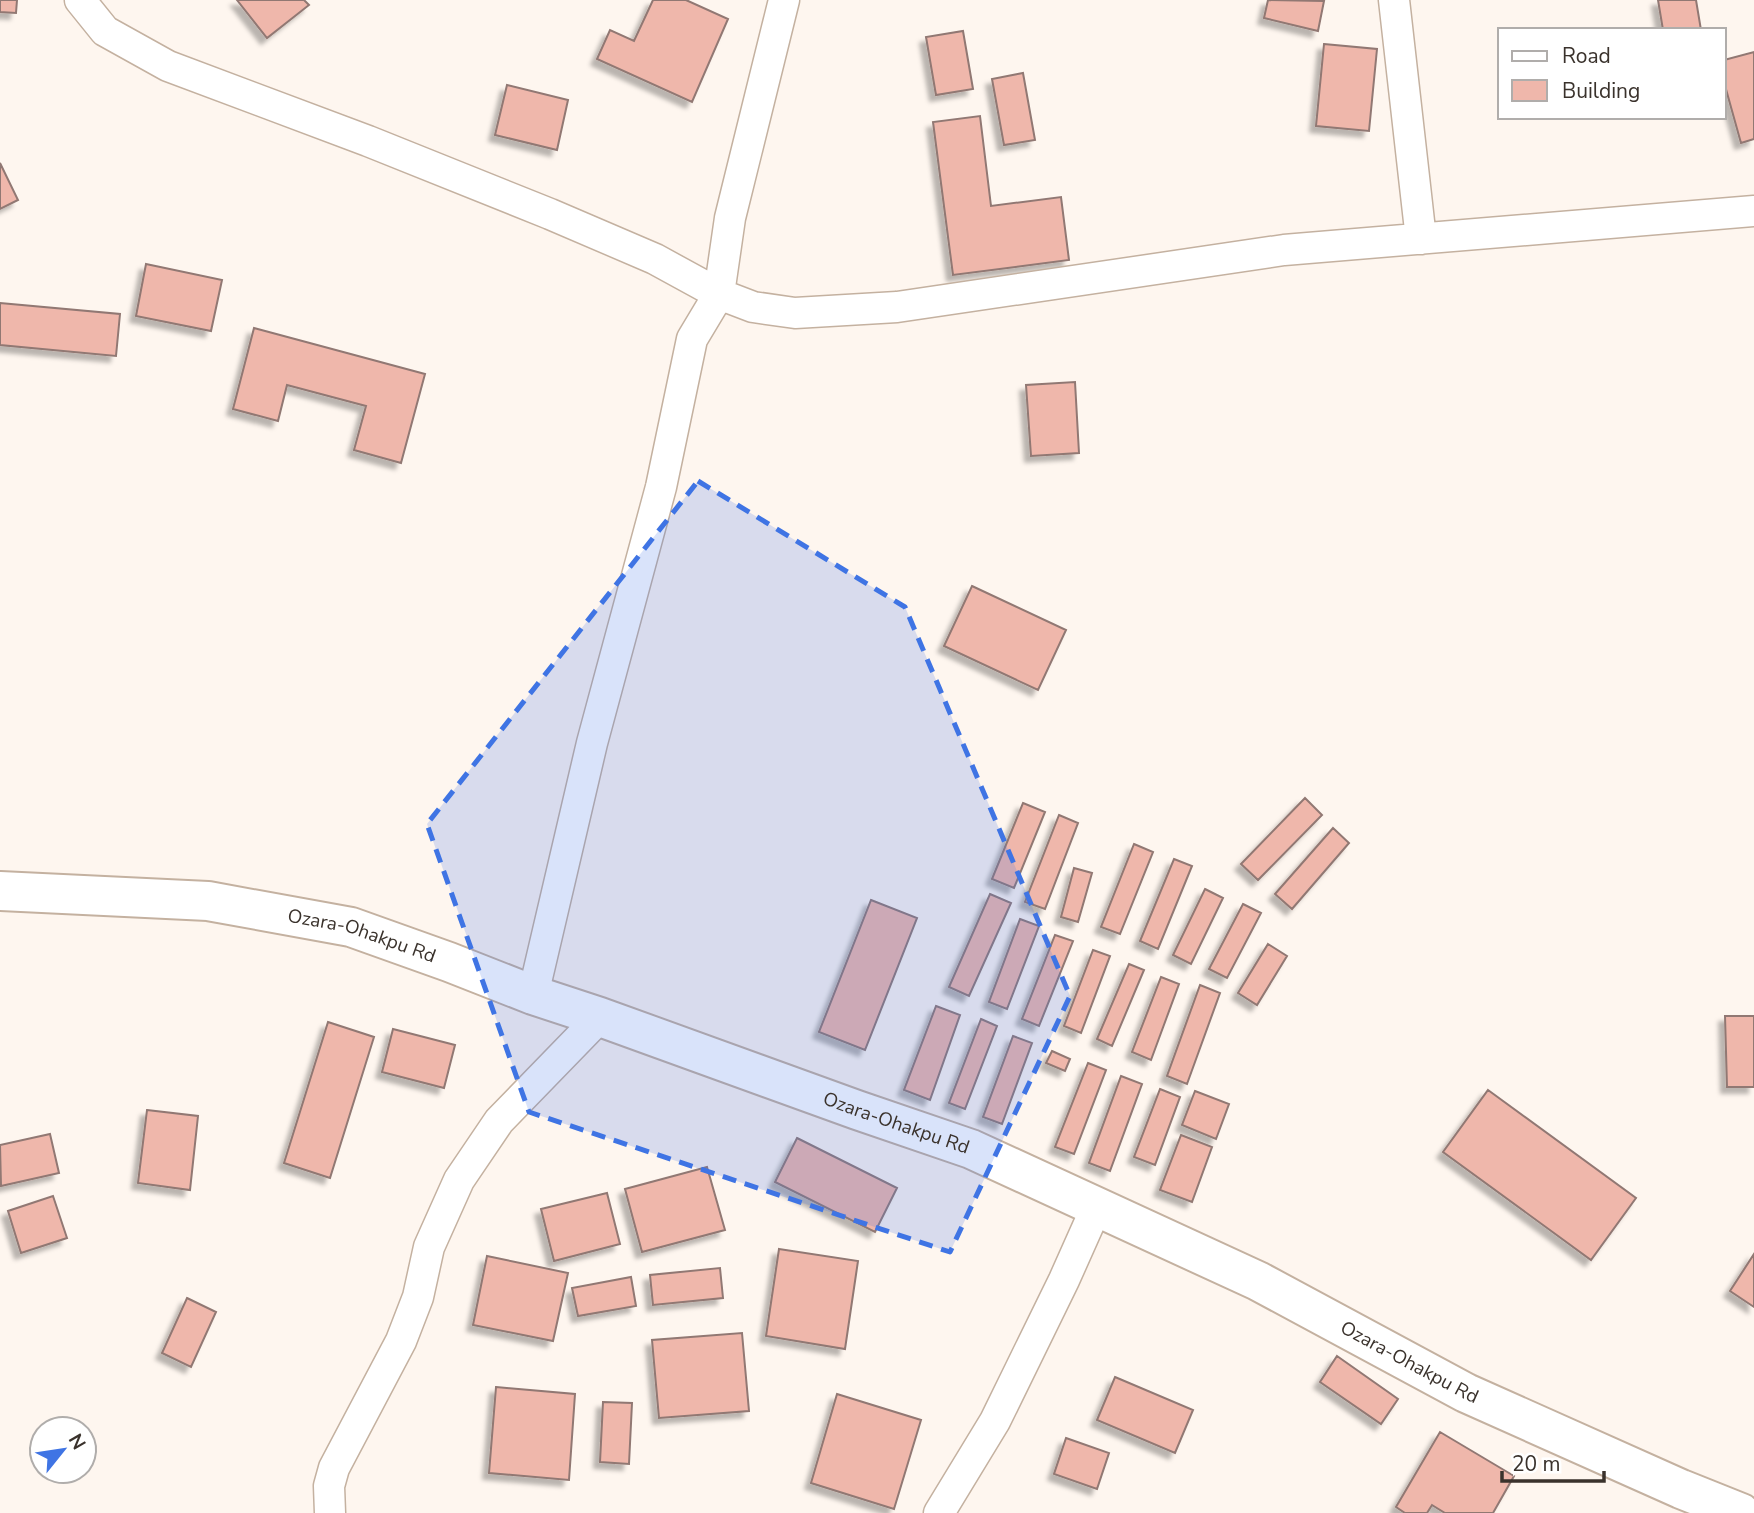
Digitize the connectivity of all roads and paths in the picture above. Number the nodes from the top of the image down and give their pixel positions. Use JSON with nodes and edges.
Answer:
{"nodes":[{"id":1,"x":80,"y":0,"type":"edge"},
{"id":2,"x":784,"y":0,"type":"edge"},
{"id":3,"x":1394,"y":0,"type":"edge"},
{"id":4,"x":1754,"y":211,"type":"edge"},
{"id":5,"x":1421,"y":239,"type":"junction"},
{"id":6,"x":719,"y":294,"type":"junction"},
{"id":7,"x":0,"y":891,"type":"edge"},
{"id":8,"x":533,"y":995,"type":"junction"},
{"id":9,"x":600,"y":1017,"type":"junction"},
{"id":10,"x":1097,"y":1206,"type":"junction"},
{"id":11,"x":330,"y":1513,"type":"edge"},
{"id":12,"x":939,"y":1513,"type":"edge"},
{"id":13,"x":1741,"y":1513,"type":"edge"}],
"edges":[{"from":1,"to":6,"type":"street"},
{"from":2,"to":6,"type":"street"},
{"from":3,"to":5,"type":"street"},
{"from":4,"to":5,"type":"street"},
{"from":5,"to":6,"type":"street"},
{"from":6,"to":8,"type":"street"},
{"from":7,"to":8,"type":"main road","name":"Ozara-Ohakpu Rd"},
{"from":8,"to":9,"type":"main road","name":"Ozara-Ohakpu Rd"},
{"from":9,"to":10,"type":"main road","name":"Ozara-Ohakpu Rd"},
{"from":9,"to":11,"type":"street"},
{"from":10,"to":12,"type":"street"},
{"from":10,"to":13,"type":"main road","name":"Ozara-Ohakpu Rd"}]}
